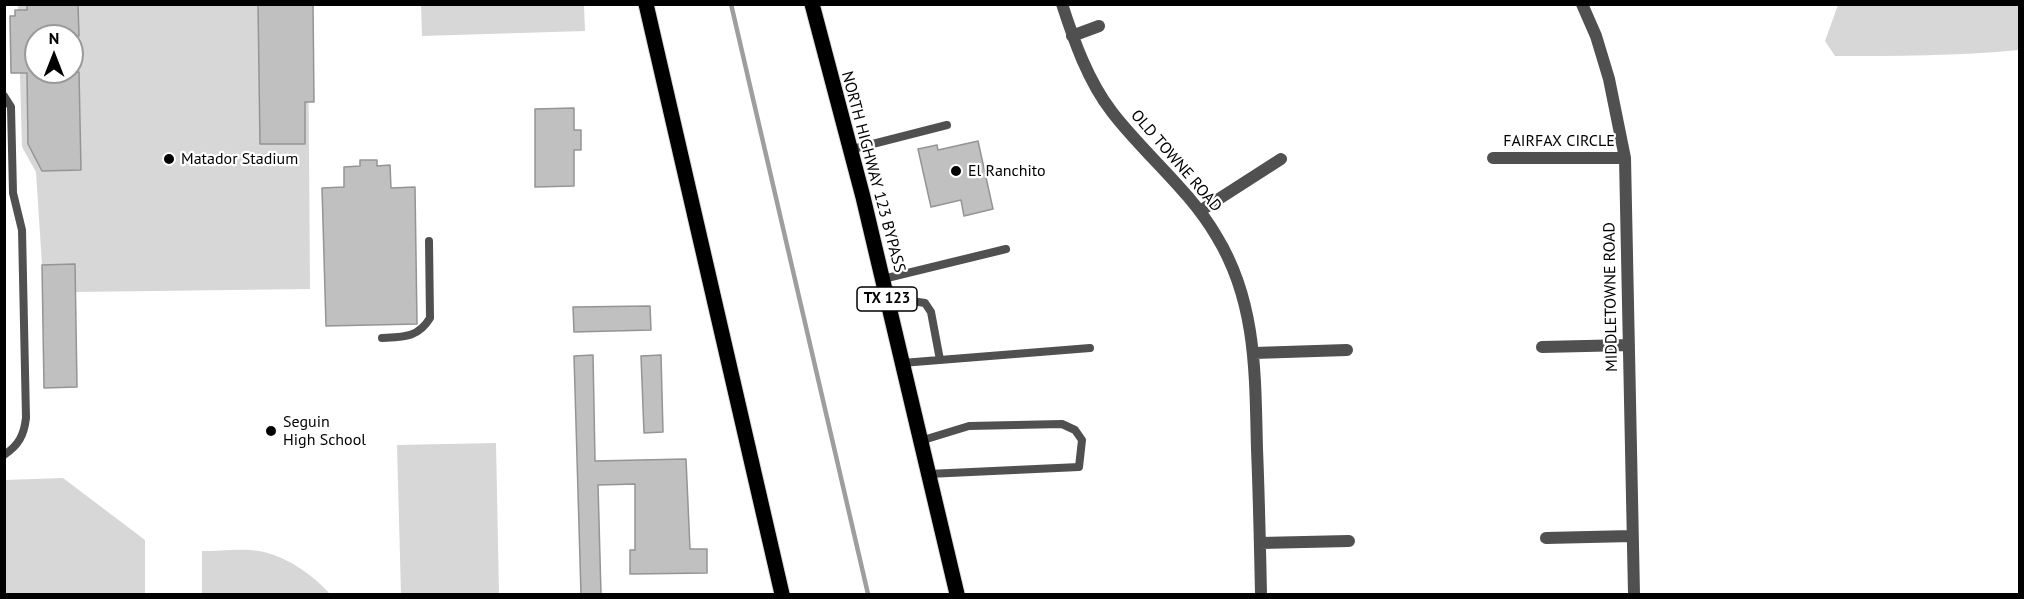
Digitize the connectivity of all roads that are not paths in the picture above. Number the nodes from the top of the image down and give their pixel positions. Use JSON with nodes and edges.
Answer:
{"nodes":[{"id":1,"x":646,"y":4,"type":"edge"},
{"id":2,"x":812,"y":4,"type":"edge"},
{"id":3,"x":1062,"y":4,"type":"edge"},
{"id":4,"x":1582,"y":4,"type":"edge"},
{"id":5,"x":1099,"y":26,"type":"dead end"},
{"id":6,"x":1072,"y":36,"type":"junction"},
{"id":7,"x":4,"y":96,"type":"edge"},
{"id":8,"x":947,"y":125,"type":"dead end"},
{"id":9,"x":849,"y":150,"type":"junction"},
{"id":10,"x":1494,"y":158,"type":"dead end"},
{"id":11,"x":1625,"y":158,"type":"junction"},
{"id":12,"x":1281,"y":159,"type":"dead end"},
{"id":13,"x":1200,"y":211,"type":"junction"},
{"id":14,"x":429,"y":241,"type":"dead end"},
{"id":15,"x":1006,"y":249,"type":"dead end"},
{"id":16,"x":883,"y":279,"type":"junction"},
{"id":17,"x":888,"y":304,"type":"junction"},
{"id":18,"x":382,"y":338,"type":"dead end"},
{"id":19,"x":1629,"y":345,"type":"junction"},
{"id":20,"x":1542,"y":347,"type":"dead end"},
{"id":21,"x":1090,"y":348,"type":"dead end"},
{"id":22,"x":1347,"y":350,"type":"dead end"},
{"id":23,"x":1254,"y":353,"type":"junction"},
{"id":24,"x":940,"y":360,"type":"junction"},
{"id":25,"x":902,"y":363,"type":"junction"},
{"id":26,"x":920,"y":441,"type":"junction"},
{"id":27,"x":4,"y":455,"type":"edge"},
{"id":28,"x":928,"y":474,"type":"junction"},
{"id":29,"x":1632,"y":536,"type":"junction"},
{"id":30,"x":1546,"y":538,"type":"dead end"},
{"id":31,"x":1349,"y":542,"type":"dead end"},
{"id":32,"x":1260,"y":543,"type":"junction"},
{"id":33,"x":782,"y":594,"type":"edge"},
{"id":34,"x":957,"y":594,"type":"edge"},
{"id":35,"x":1261,"y":594,"type":"edge"},
{"id":36,"x":1635,"y":594,"type":"edge"}],
"edges":[{"from":1,"to":33,"type":"main road"},
{"from":2,"to":9,"type":"main road","name":"NORTH HIGHWAY 123 BYPASS","number":"TX 123"},
{"from":3,"to":6,"type":"street","name":"OLD TOWNE ROAD"},
{"from":4,"to":11,"type":"street","name":"MIDDLETOWNE ROAD"},
{"from":5,"to":6,"type":"street"},
{"from":6,"to":13,"type":"street","name":"OLD TOWNE ROAD"},
{"from":7,"to":27,"type":"lane"},
{"from":8,"to":9,"type":"lane"},
{"from":9,"to":16,"type":"main road","name":"NORTH HIGHWAY 123 BYPASS","number":"TX 123"},
{"from":10,"to":11,"type":"street","name":"FAIRFAX CIRCLE"},
{"from":11,"to":19,"type":"street","name":"MIDDLETOWNE ROAD"},
{"from":12,"to":13,"type":"street"},
{"from":13,"to":23,"type":"street","name":"OLD TOWNE ROAD"},
{"from":14,"to":18,"type":"lane"},
{"from":15,"to":16,"type":"lane"},
{"from":16,"to":17,"type":"main road","name":"NORTH HIGHWAY 123 BYPASS","number":"TX 123"},
{"from":17,"to":24,"type":"lane"},
{"from":17,"to":25,"type":"main road","name":"NORTH HIGHWAY 123 BYPASS","number":"TX 123"},
{"from":19,"to":20,"type":"street"},
{"from":19,"to":29,"type":"street","name":"MIDDLETOWNE ROAD"},
{"from":21,"to":24,"type":"lane"},
{"from":22,"to":23,"type":"street"},
{"from":23,"to":32,"type":"street","name":"OLD TOWNE ROAD"},
{"from":24,"to":25,"type":"lane"},
{"from":25,"to":26,"type":"main road","name":"NORTH HIGHWAY 123 BYPASS","number":"TX 123"},
{"from":26,"to":28,"type":"main road","name":"NORTH HIGHWAY 123 BYPASS","number":"TX 123"},
{"from":26,"to":28,"type":"lane"},
{"from":28,"to":34,"type":"main road","name":"NORTH HIGHWAY 123 BYPASS","number":"TX 123"},
{"from":29,"to":30,"type":"street"},
{"from":29,"to":36,"type":"street","name":"MIDDLETOWNE ROAD"},
{"from":31,"to":32,"type":"street"},
{"from":32,"to":35,"type":"street","name":"OLD TOWNE ROAD"}]}
